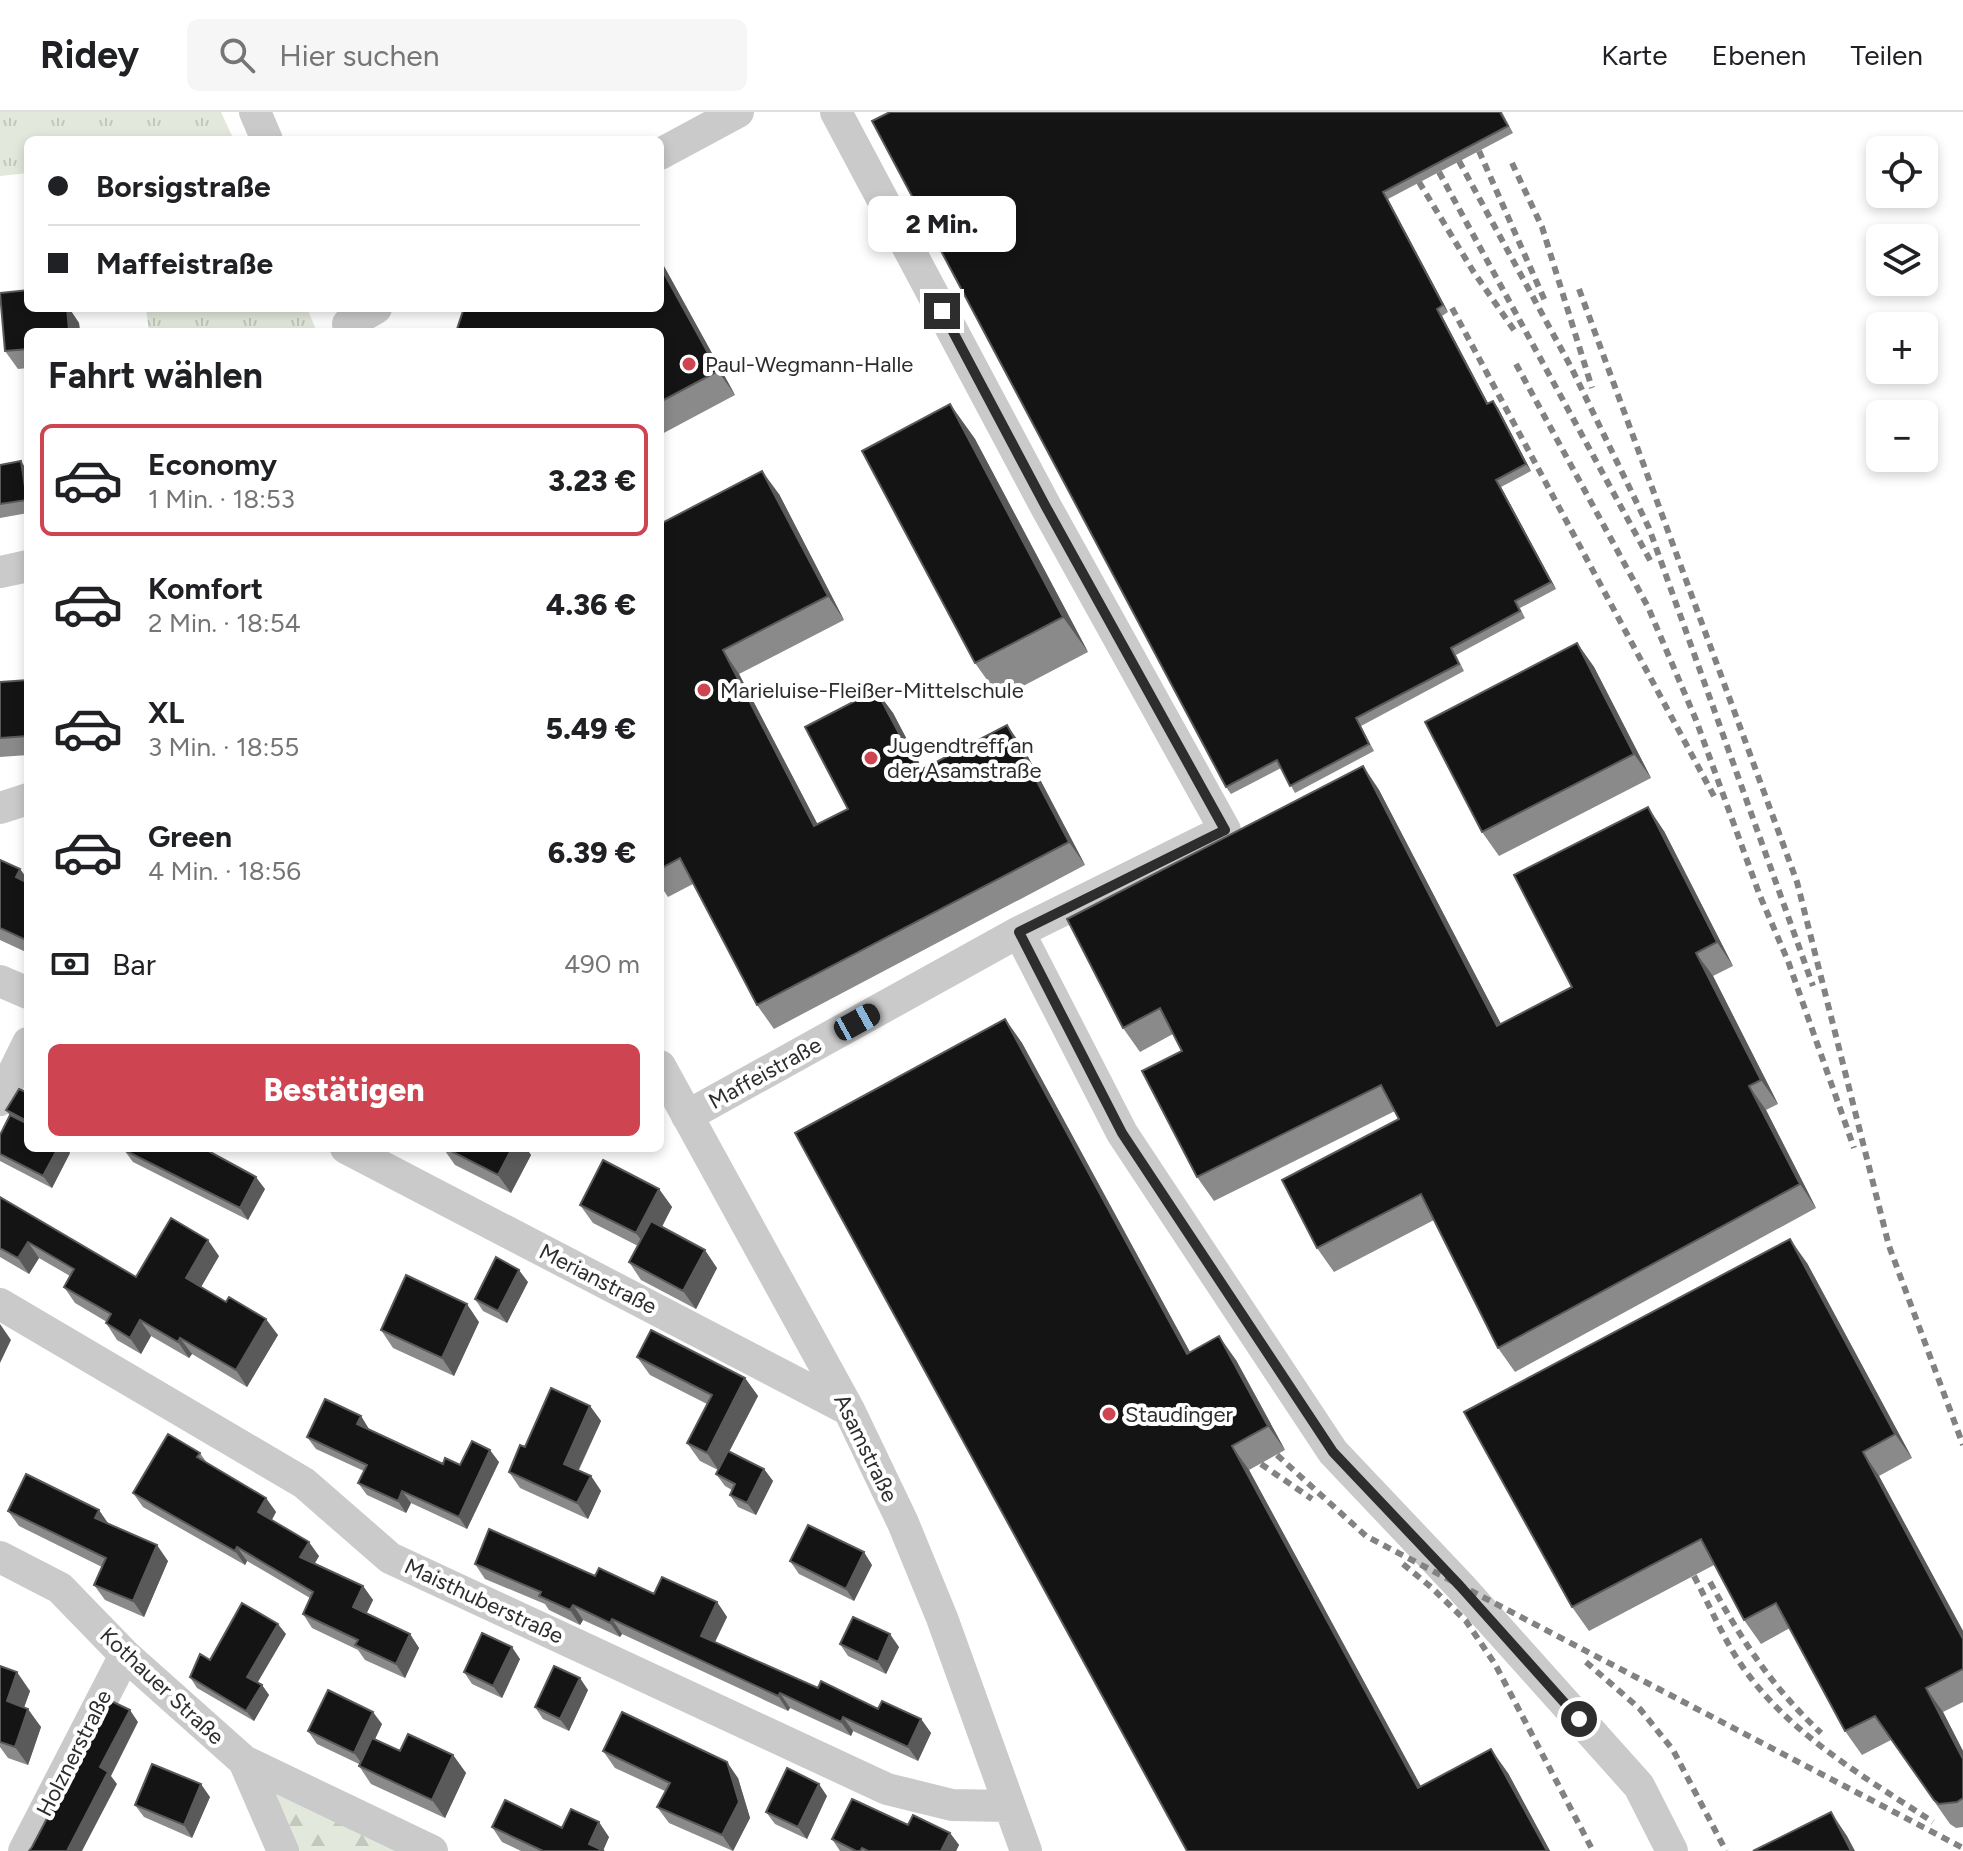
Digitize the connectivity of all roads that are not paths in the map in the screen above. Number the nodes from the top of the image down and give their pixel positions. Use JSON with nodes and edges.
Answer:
{"nodes":[{"id":1,"x":255,"y":112,"type":"edge"},
{"id":2,"x":738,"y":112,"type":"edge"},
{"id":3,"x":836,"y":112,"type":"edge"},
{"id":4,"x":265,"y":136,"type":"edge"},
{"id":5,"x":664,"y":152,"type":"edge"},
{"id":6,"x":367,"y":312,"type":"edge"},
{"id":7,"x":347,"y":321,"type":"edge"},
{"id":8,"x":24,"y":567,"type":"edge"},
{"id":9,"x":0,"y":572,"type":"edge"},
{"id":10,"x":24,"y":800,"type":"edge"},
{"id":11,"x":0,"y":808,"type":"edge"},
{"id":12,"x":1019,"y":932,"type":"junction"},
{"id":13,"x":0,"y":981,"type":"edge"},
{"id":14,"x":24,"y":991,"type":"edge"},
{"id":15,"x":24,"y":1051,"type":"edge"},
{"id":16,"x":664,"y":1073,"type":"edge"},
{"id":17,"x":0,"y":1100,"type":"edge"},
{"id":18,"x":687,"y":1116,"type":"junction"},
{"id":19,"x":354,"y":1152,"type":"edge"},
{"id":20,"x":0,"y":1304,"type":"edge"},
{"id":21,"x":849,"y":1410,"type":"junction"},
{"id":22,"x":0,"y":1557,"type":"edge"},
{"id":23,"x":125,"y":1655,"type":"junction"},
{"id":24,"x":244,"y":1761,"type":"junction"},
{"id":25,"x":1010,"y":1806,"type":"junction"},
{"id":26,"x":24,"y":1851,"type":"edge"},
{"id":27,"x":283,"y":1851,"type":"edge"},
{"id":28,"x":432,"y":1851,"type":"edge"},
{"id":29,"x":1026,"y":1851,"type":"edge"},
{"id":30,"x":1672,"y":1851,"type":"edge"}],
"edges":[{"from":1,"to":4,"type":"street"},
{"from":2,"to":5,"type":"street"},
{"from":3,"to":12,"type":"street","name":"Maffeistraße"},
{"from":6,"to":7,"type":"street"},
{"from":8,"to":9,"type":"street"},
{"from":10,"to":11,"type":"street"},
{"from":12,"to":18,"type":"street","name":"Maffeistraße"},
{"from":12,"to":30,"type":"street"},
{"from":13,"to":14,"type":"street"},
{"from":15,"to":17,"type":"street"},
{"from":16,"to":18,"type":"street","name":"Asamstraße"},
{"from":18,"to":21,"type":"street","name":"Asamstraße"},
{"from":19,"to":21,"type":"street","name":"Merianstraße"},
{"from":20,"to":25,"type":"street","name":"Maisthuberstraße"},
{"from":21,"to":25,"type":"street","name":"Asamstraße"},
{"from":22,"to":23,"type":"street","name":"Kothauer Straße"},
{"from":23,"to":24,"type":"street","name":"Kothauer Straße"},
{"from":23,"to":26,"type":"street","name":"Holznerstraße"},
{"from":24,"to":27,"type":"street","name":"Kothauer Straße"},
{"from":24,"to":28,"type":"street"},
{"from":25,"to":29,"type":"street","name":"Asamstraße"}]}
